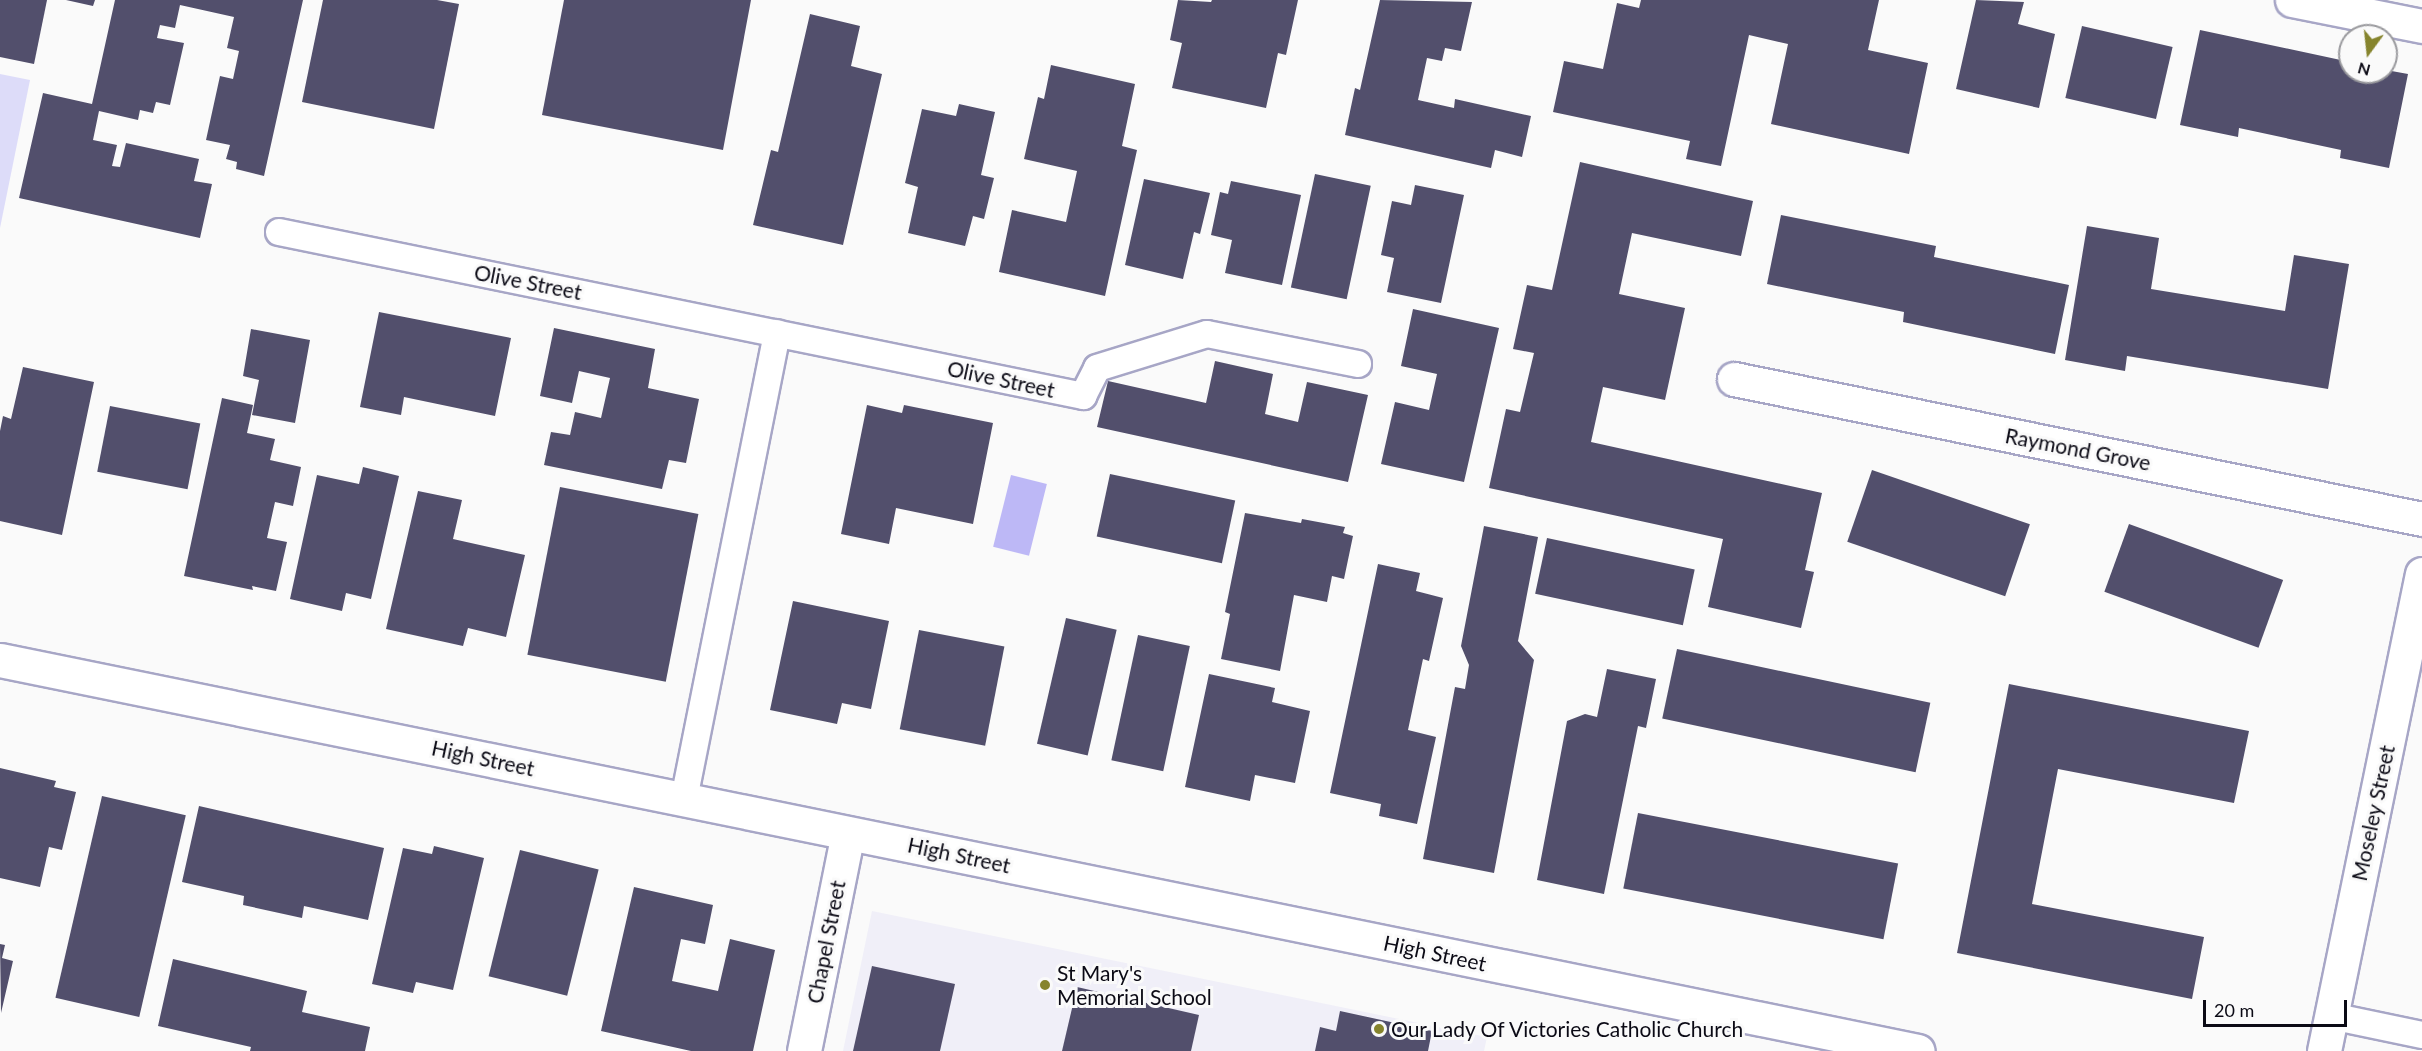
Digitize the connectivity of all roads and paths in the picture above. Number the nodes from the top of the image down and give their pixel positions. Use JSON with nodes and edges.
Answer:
{"nodes":[{"id":1,"x":2292,"y":0,"type":"edge"},
{"id":2,"x":2422,"y":26,"type":"edge"},
{"id":3,"x":279,"y":231,"type":"dead end"},
{"id":4,"x":777,"y":333,"type":"junction"},
{"id":5,"x":1358,"y":364,"type":"dead end"},
{"id":6,"x":1734,"y":379,"type":"dead end"},
{"id":7,"x":2422,"y":519,"type":"edge"},
{"id":8,"x":2422,"y":574,"type":"edge"},
{"id":9,"x":0,"y":660,"type":"edge"},
{"id":10,"x":684,"y":799,"type":"junction"},
{"id":11,"x":848,"y":833,"type":"junction"},
{"id":12,"x":2331,"y":1016,"type":"junction"},
{"id":13,"x":2422,"y":1035,"type":"edge"},
{"id":14,"x":804,"y":1051,"type":"edge"},
{"id":15,"x":1918,"y":1051,"type":"edge"},
{"id":16,"x":2324,"y":1051,"type":"edge"}],
"edges":[{"from":1,"to":2,"type":"street"},
{"from":3,"to":4,"type":"lane","name":"Olive Street"},
{"from":4,"to":5,"type":"lane","name":"Olive Street"},
{"from":4,"to":10,"type":"lane"},
{"from":6,"to":7,"type":"street","name":"Raymond Grove"},
{"from":8,"to":12,"type":"street","name":"Moseley Street"},
{"from":9,"to":10,"type":"street","name":"High Street"},
{"from":10,"to":11,"type":"street","name":"High Street"},
{"from":11,"to":14,"type":"street","name":"Chapel Street"},
{"from":11,"to":15,"type":"street","name":"High Street"},
{"from":12,"to":13,"type":"lane"},
{"from":12,"to":16,"type":"street","name":"Moseley Street"}]}
